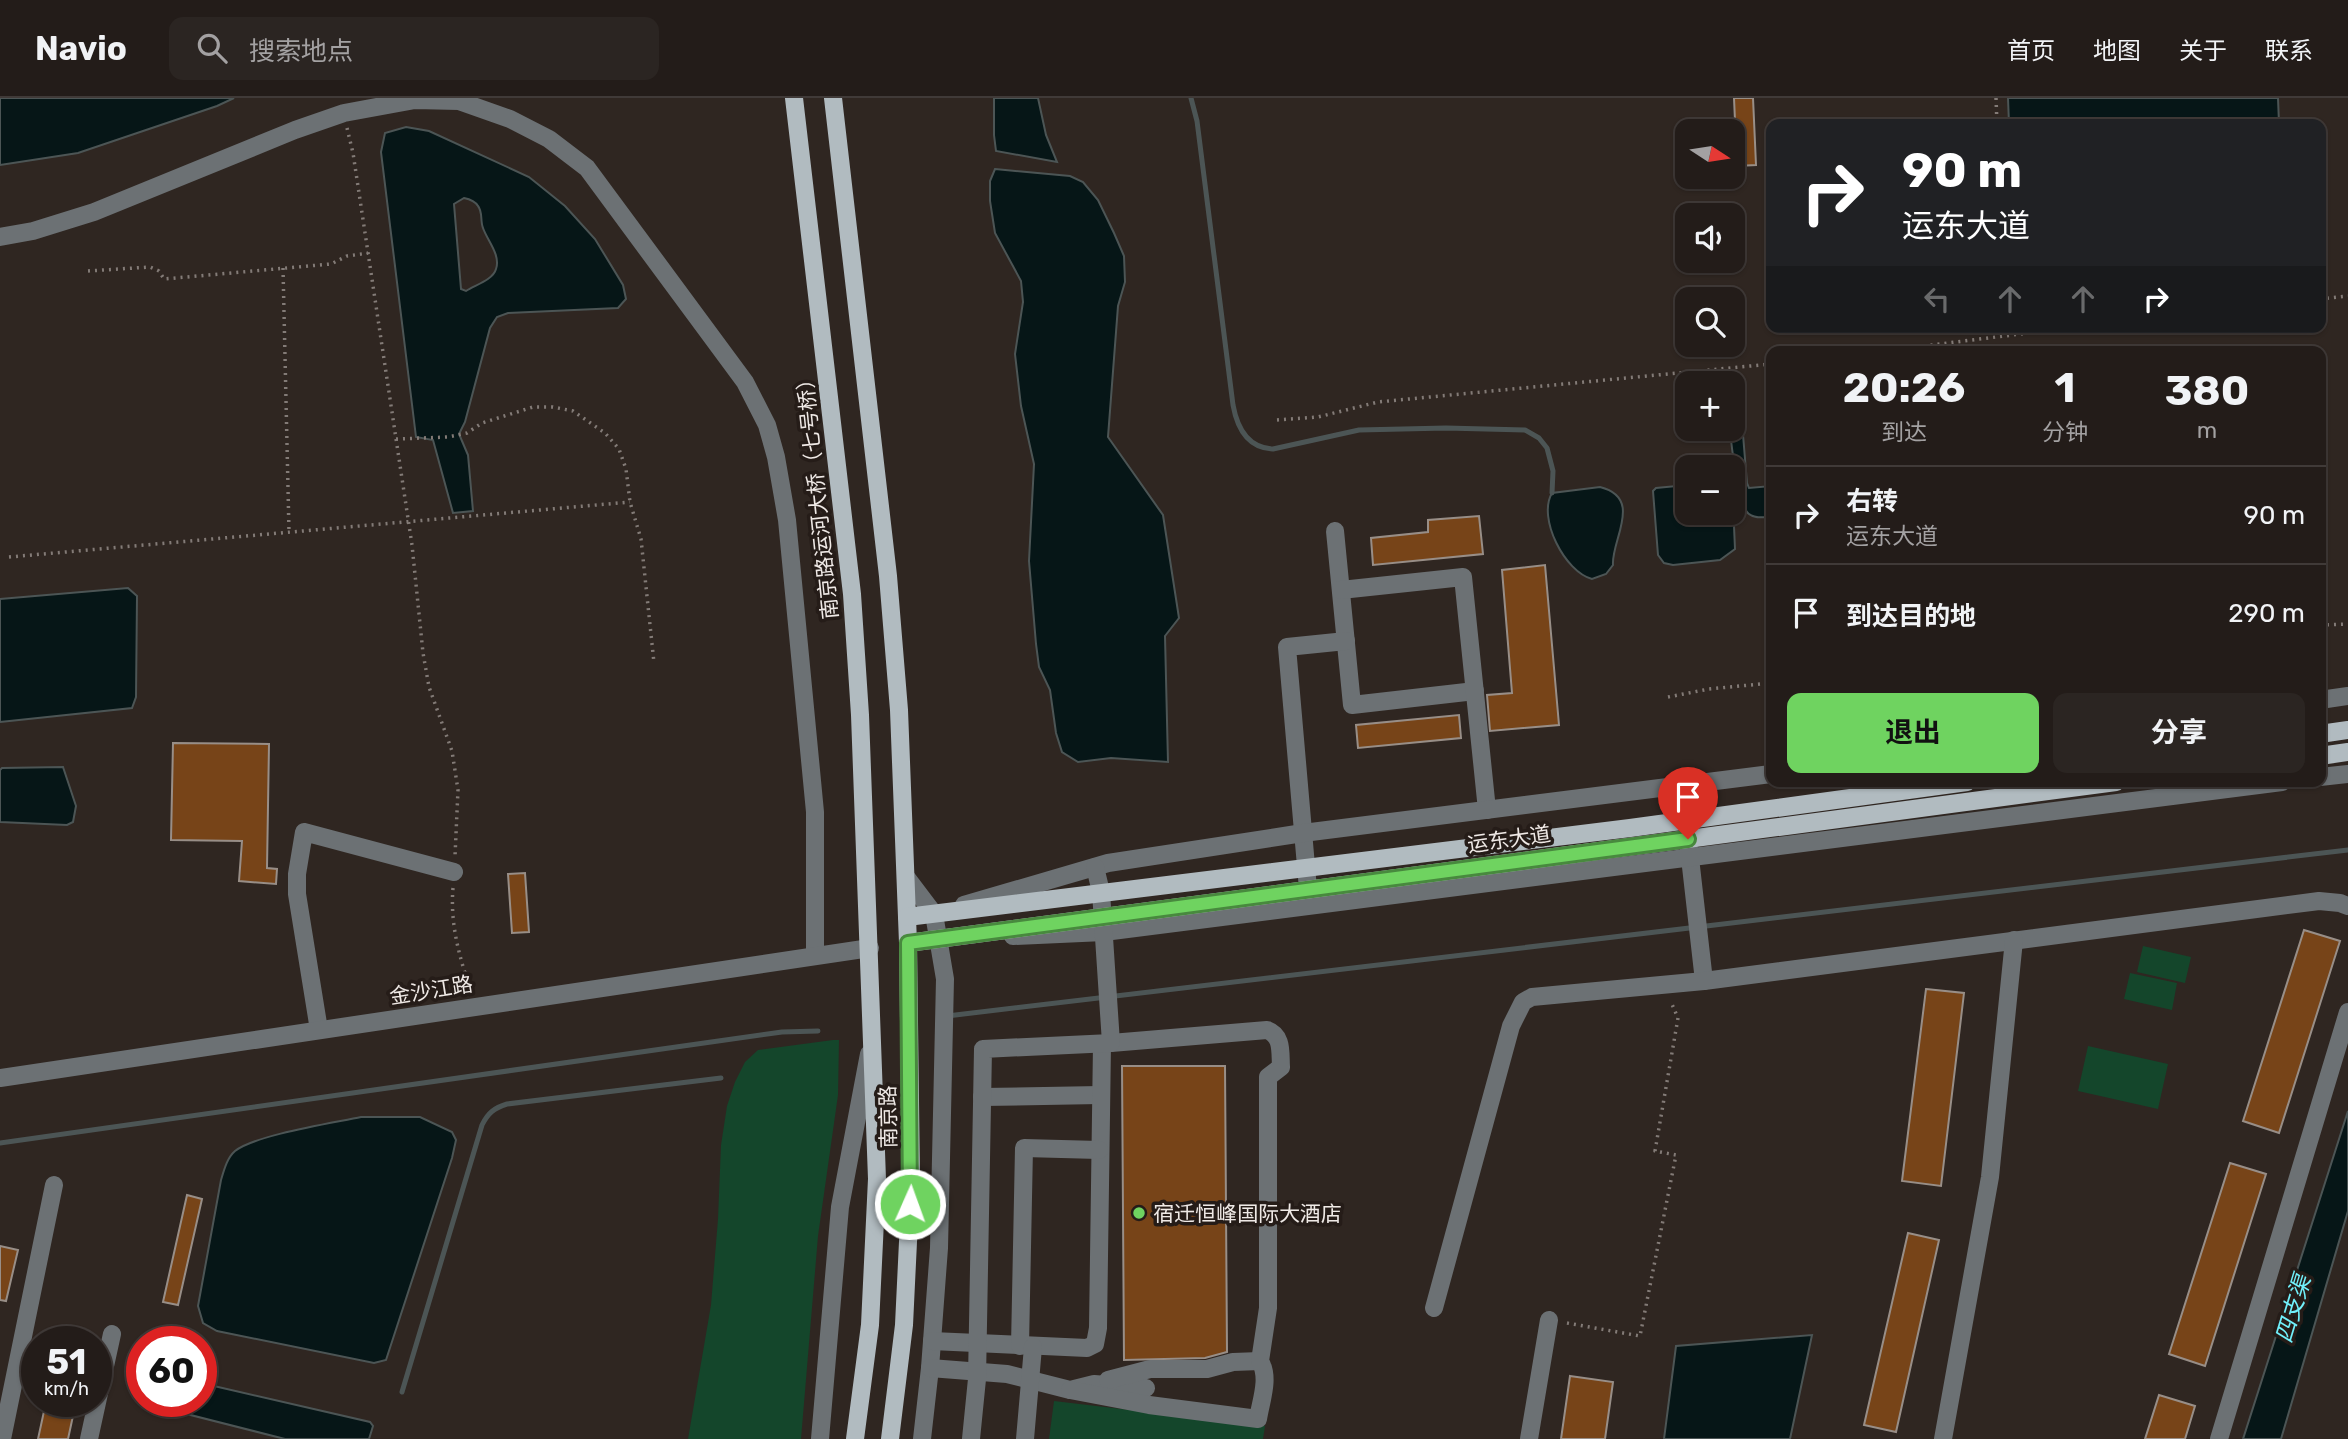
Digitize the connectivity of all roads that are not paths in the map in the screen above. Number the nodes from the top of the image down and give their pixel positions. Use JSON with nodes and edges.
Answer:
{"nodes":[{"id":1,"x":794,"y":98,"type":"edge"},
{"id":2,"x":833,"y":98,"type":"edge"},
{"id":3,"x":0,"y":237,"type":"edge"},
{"id":4,"x":1335,"y":531,"type":"dead end"},
{"id":5,"x":1341,"y":590,"type":"junction"},
{"id":6,"x":1346,"y":641,"type":"junction"},
{"id":7,"x":1475,"y":691,"type":"junction"},
{"id":8,"x":2348,"y":696,"type":"edge"},
{"id":9,"x":2326,"y":699,"type":"edge"},
{"id":10,"x":2348,"y":730,"type":"edge"},
{"id":11,"x":2326,"y":733,"type":"edge"},
{"id":12,"x":2348,"y":752,"type":"edge"},
{"id":13,"x":2326,"y":755,"type":"edge"},
{"id":14,"x":2348,"y":774,"type":"edge"},
{"id":15,"x":1766,"y":775,"type":"edge"},
{"id":16,"x":2326,"y":776,"type":"edge"},
{"id":17,"x":1929,"y":787,"type":"edge"},
{"id":18,"x":2078,"y":787,"type":"edge"},
{"id":19,"x":2243,"y":787,"type":"edge"},
{"id":20,"x":1487,"y":810,"type":"junction"},
{"id":21,"x":1303,"y":833,"type":"junction"},
{"id":22,"x":1688,"y":839,"type":"junction"},
{"id":23,"x":1690,"y":858,"type":"junction"},
{"id":24,"x":1306,"y":866,"type":"junction"},
{"id":25,"x":1095,"y":867,"type":"junction"},
{"id":26,"x":454,"y":872,"type":"road end"},
{"id":27,"x":906,"y":877,"type":"junction"},
{"id":28,"x":868,"y":886,"type":"joint"},
{"id":29,"x":1308,"y":889,"type":"junction"},
{"id":30,"x":1101,"y":892,"type":"junction"},
{"id":31,"x":2348,"y":906,"type":"edge"},
{"id":32,"x":934,"y":914,"type":"junction"},
{"id":33,"x":907,"y":917,"type":"junction"},
{"id":34,"x":1103,"y":924,"type":"junction"},
{"id":35,"x":940,"y":939,"type":"junction"},
{"id":36,"x":2014,"y":940,"type":"junction"},
{"id":37,"x":908,"y":943,"type":"junction"},
{"id":38,"x":870,"y":948,"type":"junction"},
{"id":39,"x":815,"y":954,"type":"junction"},
{"id":40,"x":1704,"y":981,"type":"junction"},
{"id":41,"x":2348,"y":1012,"type":"edge"},
{"id":42,"x":319,"y":1030,"type":"junction"},
{"id":43,"x":872,"y":1037,"type":"junction"},
{"id":44,"x":1106,"y":1043,"type":"junction"},
{"id":45,"x":0,"y":1078,"type":"edge"},
{"id":46,"x":1100,"y":1095,"type":"junction"},
{"id":47,"x":982,"y":1097,"type":"junction"},
{"id":48,"x":1099,"y":1150,"type":"junction"},
{"id":49,"x":54,"y":1185,"type":"dead end"},
{"id":50,"x":1434,"y":1308,"type":"dead end"},
{"id":51,"x":1549,"y":1320,"type":"road end"},
{"id":52,"x":932,"y":1341,"type":"junction"},
{"id":53,"x":977,"y":1345,"type":"junction"},
{"id":54,"x":1026,"y":1347,"type":"junction"},
{"id":55,"x":1259,"y":1361,"type":"junction"},
{"id":56,"x":930,"y":1368,"type":"junction"},
{"id":57,"x":977,"y":1371,"type":"junction"},
{"id":58,"x":1031,"y":1381,"type":"junction"},
{"id":59,"x":1094,"y":1384,"type":"junction"},
{"id":60,"x":1146,"y":1388,"type":"dead end"},
{"id":61,"x":1070,"y":1390,"type":"junction"},
{"id":62,"x":94,"y":1417,"type":"edge"},
{"id":63,"x":2,"y":1439,"type":"edge"},
{"id":64,"x":89,"y":1439,"type":"edge"},
{"id":65,"x":820,"y":1439,"type":"edge"},
{"id":66,"x":855,"y":1439,"type":"edge"},
{"id":67,"x":890,"y":1439,"type":"edge"},
{"id":68,"x":922,"y":1439,"type":"edge"},
{"id":69,"x":971,"y":1439,"type":"edge"},
{"id":70,"x":1025,"y":1439,"type":"edge"},
{"id":71,"x":1529,"y":1439,"type":"edge"},
{"id":72,"x":1943,"y":1439,"type":"edge"},
{"id":73,"x":2219,"y":1439,"type":"edge"}],
"edges":[{"from":1,"to":28,"type":"main road","name":"南京路运河大桥（七号桥）"},
{"from":2,"to":27,"type":"main road"},
{"from":3,"to":39,"type":"street"},
{"from":4,"to":5,"type":"street"},
{"from":5,"to":6,"type":"street"},
{"from":5,"to":7,"type":"street"},
{"from":6,"to":7,"type":"street"},
{"from":6,"to":21,"type":"street"},
{"from":7,"to":20,"type":"street"},
{"from":8,"to":9,"type":"street"},
{"from":10,"to":11,"type":"main road"},
{"from":12,"to":13,"type":"main road"},
{"from":14,"to":16,"type":"street"},
{"from":15,"to":20,"type":"street"},
{"from":17,"to":24,"type":"main road","name":"运东大道"},
{"from":18,"to":22,"type":"main road","name":"运东大道"},
{"from":19,"to":23,"type":"street"},
{"from":20,"to":21,"type":"street"},
{"from":21,"to":24,"type":"street"},
{"from":21,"to":25,"type":"street"},
{"from":22,"to":23,"type":"street"},
{"from":22,"to":29,"type":"main road","name":"运东大道"},
{"from":23,"to":34,"type":"street"},
{"from":23,"to":40,"type":"street"},
{"from":24,"to":29,"type":"street"},
{"from":24,"to":30,"type":"main road","name":"运东大道"},
{"from":25,"to":30,"type":"street"},
{"from":25,"to":32,"type":"street"},
{"from":26,"to":42,"type":"street"},
{"from":27,"to":32,"type":"street"},
{"from":27,"to":33,"type":"main road","name":"南京路"},
{"from":28,"to":38,"type":"main road","name":"南京路"},
{"from":29,"to":34,"type":"main road","name":"运东大道"},
{"from":30,"to":32,"type":"main road","name":"运东大道"},
{"from":30,"to":34,"type":"street"},
{"from":31,"to":36,"type":"street"},
{"from":32,"to":33,"type":"main road","name":"运东大道"},
{"from":32,"to":35,"type":"street"},
{"from":33,"to":37,"type":"main road","name":"南京路"},
{"from":34,"to":35,"type":"main road","name":"运东大道"},
{"from":34,"to":44,"type":"street"},
{"from":35,"to":37,"type":"main road","name":"运东大道"},
{"from":35,"to":52,"type":"street"},
{"from":36,"to":40,"type":"street"},
{"from":36,"to":72,"type":"street"},
{"from":37,"to":67,"type":"main road","name":"南京路"},
{"from":38,"to":39,"type":"street","name":"金沙江路"},
{"from":38,"to":43,"type":"main road","name":"南京路"},
{"from":39,"to":42,"type":"street","name":"金沙江路"},
{"from":40,"to":50,"type":"street"},
{"from":41,"to":73,"type":"street"},
{"from":42,"to":45,"type":"street","name":"金沙江路"},
{"from":43,"to":65,"type":"street"},
{"from":43,"to":66,"type":"main road","name":"南京路"},
{"from":44,"to":46,"type":"street"},
{"from":44,"to":47,"type":"street"},
{"from":44,"to":55,"type":"street"},
{"from":46,"to":47,"type":"street"},
{"from":46,"to":48,"type":"street"},
{"from":47,"to":53,"type":"street"},
{"from":48,"to":54,"type":"street"},
{"from":48,"to":54,"type":"street"},
{"from":49,"to":63,"type":"street"},
{"from":51,"to":71,"type":"street"},
{"from":52,"to":53,"type":"street"},
{"from":52,"to":56,"type":"street"},
{"from":53,"to":54,"type":"street"},
{"from":53,"to":57,"type":"street"},
{"from":54,"to":58,"type":"street"},
{"from":55,"to":59,"type":"street"},
{"from":55,"to":61,"type":"street"},
{"from":56,"to":57,"type":"street"},
{"from":56,"to":68,"type":"street"},
{"from":57,"to":58,"type":"street"},
{"from":57,"to":69,"type":"street"},
{"from":58,"to":61,"type":"street"},
{"from":58,"to":70,"type":"street"},
{"from":59,"to":60,"type":"street"},
{"from":59,"to":61,"type":"street"},
{"from":62,"to":64,"type":"street"}]}
